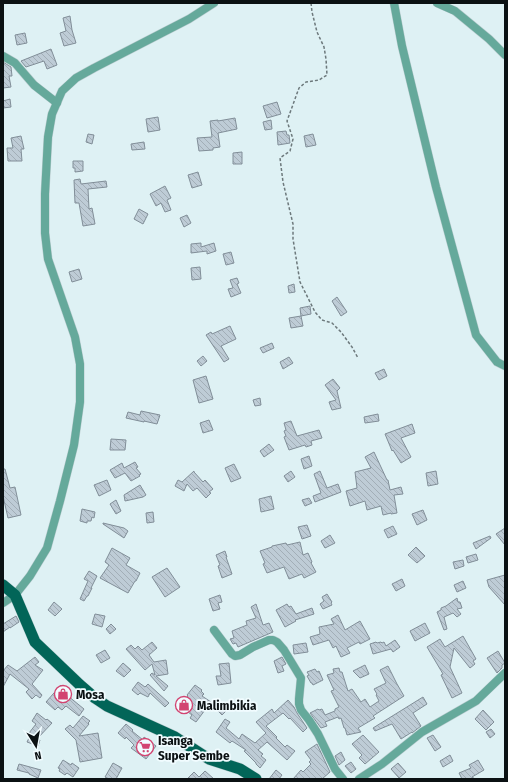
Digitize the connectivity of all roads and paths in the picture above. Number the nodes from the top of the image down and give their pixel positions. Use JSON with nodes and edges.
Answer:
{"nodes":[{"id":1,"x":214,"y":3,"type":"edge"},
{"id":2,"x":311,"y":3,"type":"edge"},
{"id":3,"x":394,"y":3,"type":"edge"},
{"id":4,"x":438,"y":3,"type":"edge"},
{"id":5,"x":505,"y":55,"type":"edge"},
{"id":6,"x":3,"y":56,"type":"edge"},
{"id":7,"x":57,"y":103,"type":"junction"},
{"id":8,"x":358,"y":358,"type":"dead end"},
{"id":9,"x":505,"y":366,"type":"edge"},
{"id":10,"x":3,"y":585,"type":"edge"},
{"id":11,"x":15,"y":594,"type":"junction"},
{"id":12,"x":3,"y":603,"type":"edge"},
{"id":13,"x":214,"y":630,"type":"dead end"},
{"id":14,"x":505,"y":673,"type":"edge"},
{"id":15,"x":256,"y":779,"type":"edge"},
{"id":16,"x":343,"y":779,"type":"edge"},
{"id":17,"x":359,"y":779,"type":"edge"}],
"edges":[{"from":1,"to":7,"type":"street"},
{"from":2,"to":8,"type":"path"},
{"from":3,"to":9,"type":"street"},
{"from":4,"to":5,"type":"street"},
{"from":6,"to":7,"type":"street"},
{"from":7,"to":11,"type":"street"},
{"from":10,"to":11,"type":"main road"},
{"from":11,"to":12,"type":"street"},
{"from":11,"to":15,"type":"main road"},
{"from":13,"to":16,"type":"street"},
{"from":14,"to":17,"type":"street"}]}
